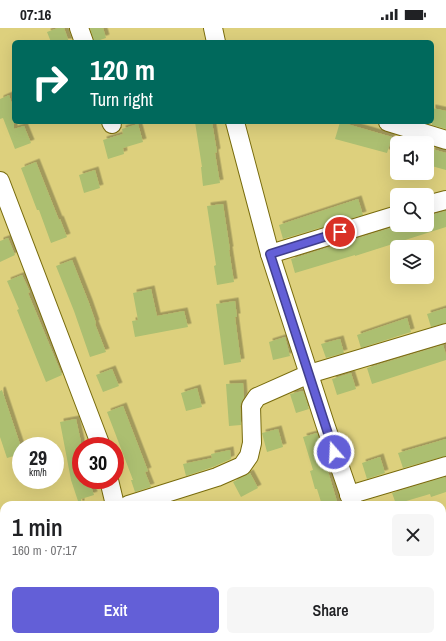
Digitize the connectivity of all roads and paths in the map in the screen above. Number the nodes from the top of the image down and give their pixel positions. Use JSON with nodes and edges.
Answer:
{"nodes":[{"id":1,"x":80,"y":28,"type":"edge"},
{"id":2,"x":213,"y":28,"type":"edge"},
{"id":3,"x":83,"y":40,"type":"edge"},
{"id":4,"x":216,"y":40,"type":"edge"},
{"id":5,"x":236,"y":124,"type":"edge"},
{"id":6,"x":394,"y":124,"type":"edge"},
{"id":7,"x":446,"y":140,"type":"edge"},
{"id":8,"x":0,"y":181,"type":"edge"},
{"id":9,"x":446,"y":200,"type":"edge"},
{"id":10,"x":434,"y":203,"type":"edge"},
{"id":11,"x":390,"y":217,"type":"edge"},
{"id":12,"x":270,"y":254,"type":"junction"},
{"id":13,"x":446,"y":333,"type":"edge"},
{"id":14,"x":309,"y":374,"type":"junction"},
{"id":15,"x":98,"y":437,"type":"edge"},
{"id":16,"x":446,"y":466,"type":"edge"},
{"id":17,"x":111,"y":489,"type":"edge"},
{"id":18,"x":351,"y":500,"type":"edge"},
{"id":19,"x":114,"y":501,"type":"edge"},
{"id":20,"x":141,"y":501,"type":"edge"}],
"edges":[{"from":1,"to":3,"type":"street"},
{"from":2,"to":4,"type":"street"},
{"from":5,"to":12,"type":"street"},
{"from":6,"to":7,"type":"street"},
{"from":8,"to":15,"type":"street"},
{"from":9,"to":10,"type":"street"},
{"from":11,"to":12,"type":"street"},
{"from":12,"to":14,"type":"street"},
{"from":13,"to":14,"type":"street"},
{"from":14,"to":18,"type":"street"},
{"from":14,"to":20,"type":"street"},
{"from":16,"to":18,"type":"street"},
{"from":17,"to":19,"type":"street"}]}
